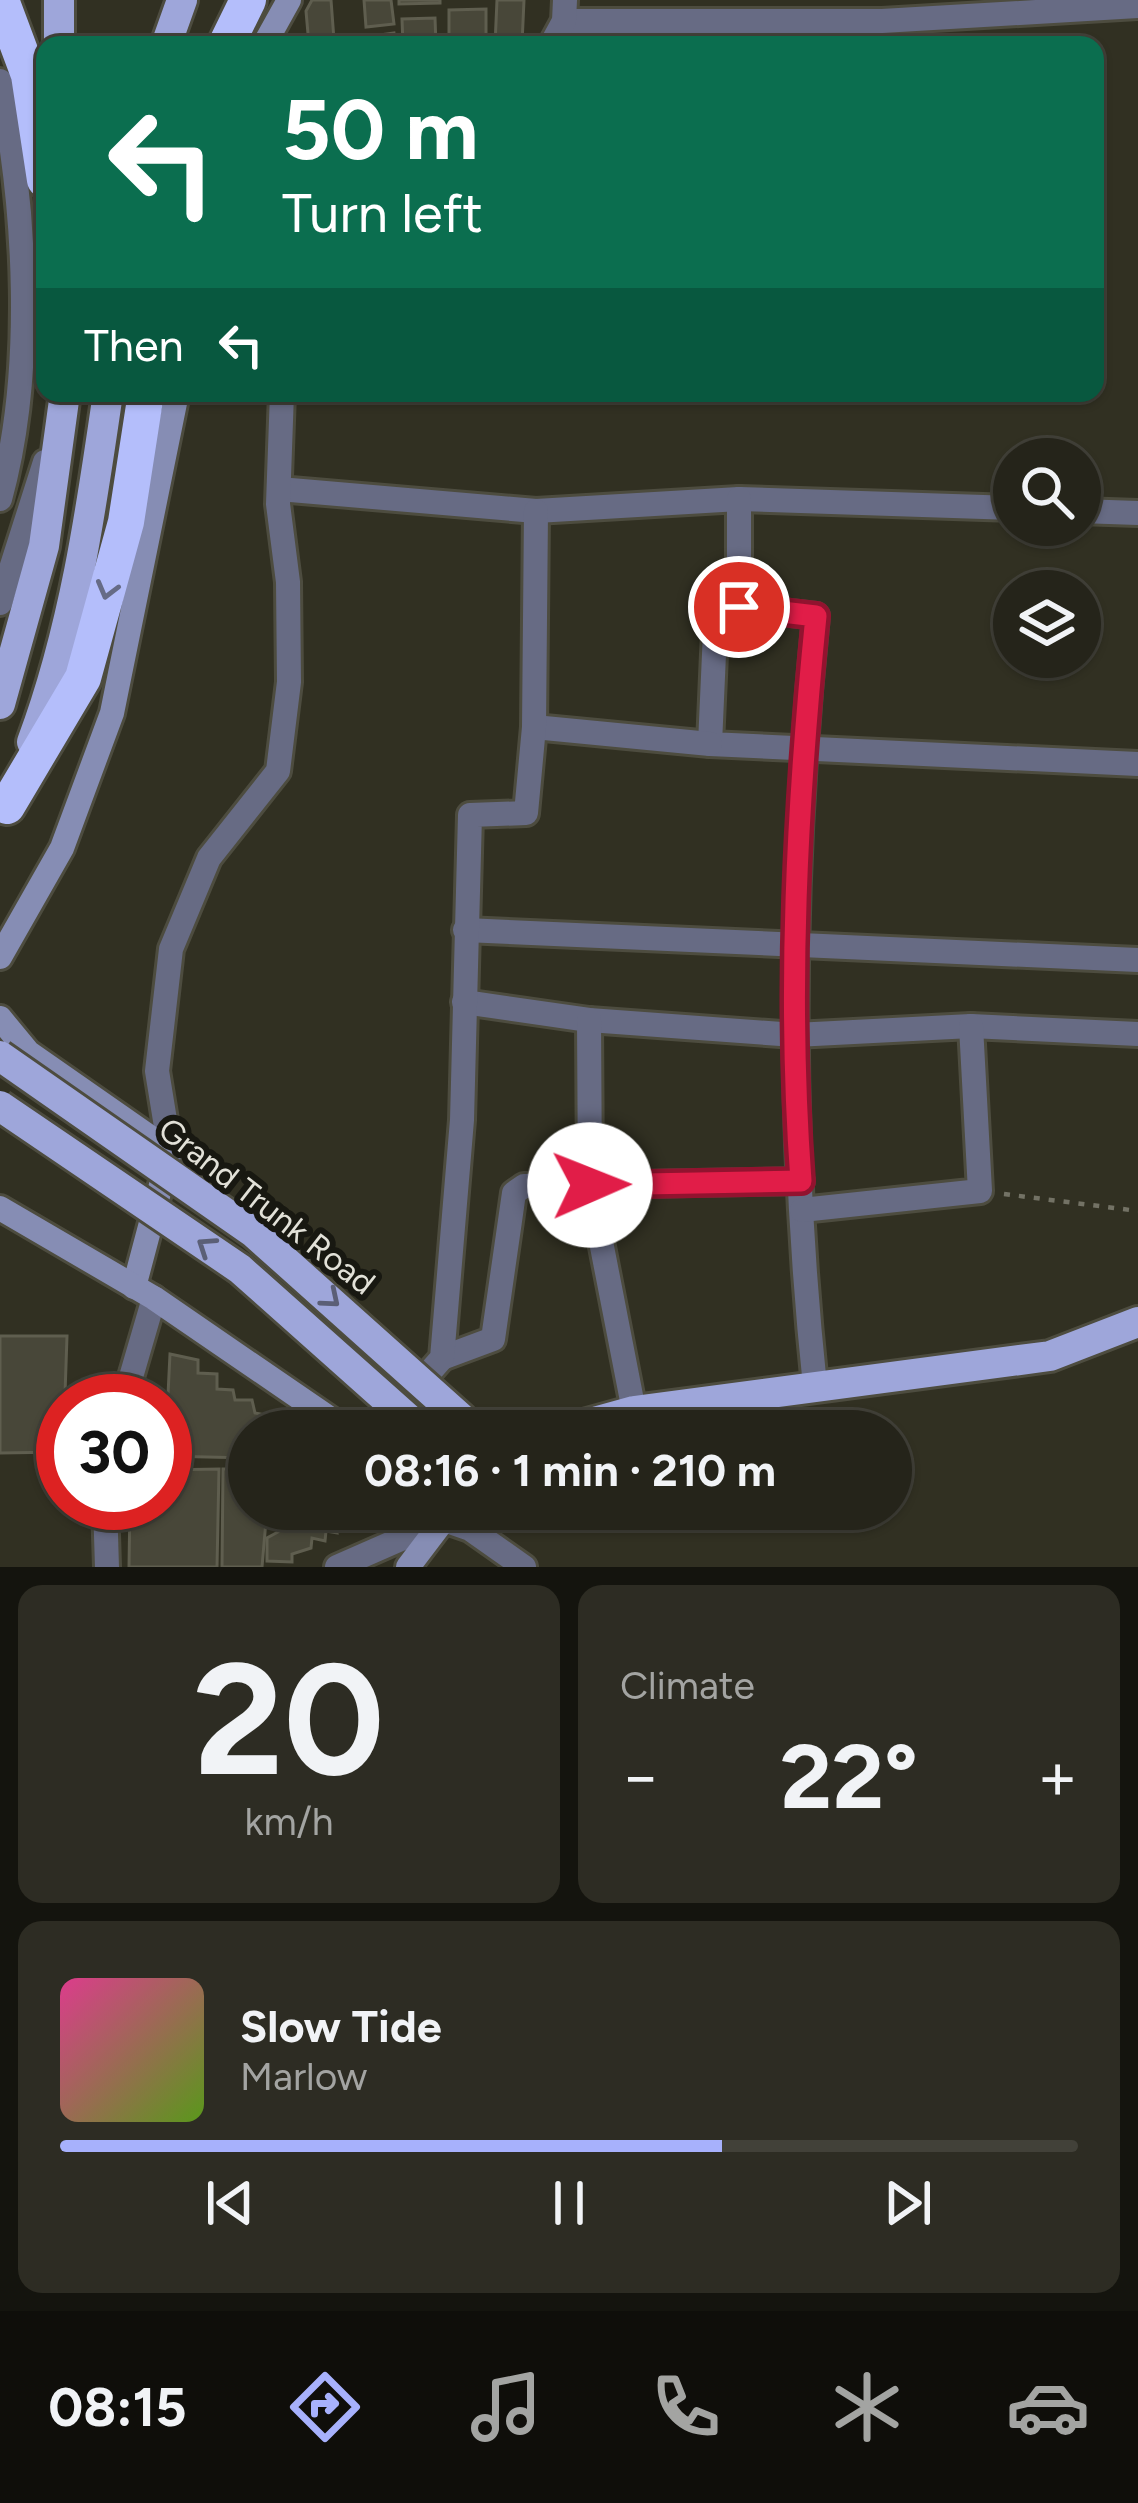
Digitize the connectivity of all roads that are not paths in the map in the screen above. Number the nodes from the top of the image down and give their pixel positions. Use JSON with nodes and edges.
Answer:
{"nodes":[{"id":1,"x":1,"y":0,"type":"edge"},
{"id":2,"x":59,"y":0,"type":"edge"},
{"id":3,"x":182,"y":0,"type":"edge"},
{"id":4,"x":248,"y":0,"type":"edge"},
{"id":5,"x":289,"y":0,"type":"edge"},
{"id":6,"x":1138,"y":6,"type":"edge"},
{"id":7,"x":564,"y":10,"type":"edge"},
{"id":8,"x":59,"y":36,"type":"edge"},
{"id":9,"x":169,"y":36,"type":"edge"},
{"id":10,"x":230,"y":36,"type":"edge"},
{"id":11,"x":269,"y":36,"type":"edge"},
{"id":12,"x":15,"y":78,"type":"edge"},
{"id":13,"x":36,"y":149,"type":"edge"},
{"id":14,"x":63,"y":402,"type":"edge"},
{"id":15,"x":64,"y":402,"type":"edge"},
{"id":16,"x":107,"y":402,"type":"edge"},
{"id":17,"x":145,"y":402,"type":"edge"},
{"id":18,"x":175,"y":402,"type":"edge"},
{"id":19,"x":283,"y":402,"type":"edge"},
{"id":20,"x":279,"y":489,"type":"junction"},
{"id":21,"x":739,"y":499,"type":"junction"},
{"id":22,"x":0,"y":500,"type":"edge"},
{"id":23,"x":993,"y":507,"type":"edge"},
{"id":24,"x":536,"y":511,"type":"junction"},
{"id":25,"x":1101,"y":512,"type":"edge"},
{"id":26,"x":1138,"y":513,"type":"edge"},
{"id":27,"x":0,"y":602,"type":"edge"},
{"id":28,"x":739,"y":607,"type":"junction"},
{"id":29,"x":0,"y":704,"type":"edge"},
{"id":30,"x":534,"y":727,"type":"junction"},
{"id":31,"x":710,"y":744,"type":"junction"},
{"id":32,"x":802,"y":752,"type":"junction"},
{"id":33,"x":1138,"y":764,"type":"edge"},
{"id":34,"x":2,"y":816,"type":"edge"},
{"id":35,"x":465,"y":930,"type":"junction"},
{"id":36,"x":794,"y":944,"type":"junction"},
{"id":37,"x":0,"y":957,"type":"edge"},
{"id":38,"x":1138,"y":960,"type":"edge"},
{"id":39,"x":464,"y":1002,"type":"junction"},
{"id":40,"x":0,"y":1018,"type":"edge"},
{"id":41,"x":590,"y":1020,"type":"junction"},
{"id":42,"x":971,"y":1025,"type":"junction"},
{"id":43,"x":1138,"y":1034,"type":"edge"},
{"id":44,"x":795,"y":1035,"type":"junction"},
{"id":45,"x":0,"y":1056,"type":"edge"},
{"id":46,"x":0,"y":1106,"type":"edge"},
{"id":47,"x":170,"y":1151,"type":"junction"},
{"id":48,"x":801,"y":1181,"type":"junction"},
{"id":49,"x":590,"y":1185,"type":"junction"},
{"id":50,"x":0,"y":1208,"type":"edge"},
{"id":51,"x":802,"y":1210,"type":"junction"},
{"id":52,"x":144,"y":1293,"type":"junction"},
{"id":53,"x":1138,"y":1322,"type":"edge"},
{"id":54,"x":442,"y":1358,"type":"junction"},
{"id":55,"x":129,"y":1374,"type":"edge"},
{"id":56,"x":815,"y":1386,"type":"junction"},
{"id":57,"x":317,"y":1410,"type":"edge"},
{"id":58,"x":396,"y":1410,"type":"edge"},
{"id":59,"x":398,"y":1410,"type":"edge"},
{"id":60,"x":452,"y":1410,"type":"edge"},
{"id":61,"x":634,"y":1410,"type":"edge"},
{"id":62,"x":641,"y":1410,"type":"edge"},
{"id":63,"x":105,"y":1530,"type":"edge"},
{"id":64,"x":414,"y":1530,"type":"edge"},
{"id":65,"x":436,"y":1530,"type":"edge"},
{"id":66,"x":473,"y":1530,"type":"edge"},
{"id":67,"x":107,"y":1567,"type":"edge"},
{"id":68,"x":337,"y":1567,"type":"edge"},
{"id":69,"x":408,"y":1567,"type":"edge"},
{"id":70,"x":524,"y":1567,"type":"edge"}],
"edges":[{"from":1,"to":12,"type":"highway"},
{"from":2,"to":8,"type":"main road"},
{"from":3,"to":9,"type":"main road"},
{"from":4,"to":10,"type":"highway"},
{"from":5,"to":11,"type":"street"},
{"from":6,"to":7,"type":"street"},
{"from":12,"to":13,"type":"highway"},
{"from":12,"to":22,"type":"street"},
{"from":14,"to":27,"type":"street"},
{"from":15,"to":29,"type":"main road"},
{"from":16,"to":34,"type":"main road"},
{"from":17,"to":34,"type":"highway","one_way":true},
{"from":18,"to":37,"type":"street"},
{"from":19,"to":20,"type":"street"},
{"from":20,"to":24,"type":"street"},
{"from":20,"to":47,"type":"street"},
{"from":21,"to":23,"type":"street"},
{"from":21,"to":24,"type":"street"},
{"from":21,"to":28,"type":"street"},
{"from":24,"to":30,"type":"street"},
{"from":25,"to":26,"type":"street"},
{"from":28,"to":31,"type":"street"},
{"from":28,"to":32,"type":"street"},
{"from":30,"to":31,"type":"street"},
{"from":30,"to":35,"type":"street"},
{"from":31,"to":32,"type":"street"},
{"from":32,"to":33,"type":"street"},
{"from":32,"to":36,"type":"street"},
{"from":35,"to":36,"type":"street"},
{"from":35,"to":39,"type":"street"},
{"from":36,"to":38,"type":"street"},
{"from":36,"to":44,"type":"street"},
{"from":39,"to":41,"type":"street"},
{"from":39,"to":54,"type":"street"},
{"from":40,"to":47,"type":"street"},
{"from":41,"to":44,"type":"street"},
{"from":41,"to":49,"type":"street"},
{"from":42,"to":43,"type":"street"},
{"from":42,"to":44,"type":"street"},
{"from":42,"to":51,"type":"street"},
{"from":44,"to":48,"type":"street"},
{"from":45,"to":60,"type":"main road","name":"Grand Trunk Road","one_way":true,"bridge":true},
{"from":59,"to":46,"type":"main road","name":"Grand Trunk Road","one_way":true,"bridge":true},
{"from":47,"to":52,"type":"street"},
{"from":48,"to":49,"type":"street"},
{"from":48,"to":51,"type":"street"},
{"from":49,"to":54,"type":"street"},
{"from":49,"to":61,"type":"street"},
{"from":50,"to":52,"type":"street"},
{"from":51,"to":56,"type":"street"},
{"from":52,"to":55,"type":"street"},
{"from":52,"to":57,"type":"street"},
{"from":53,"to":56,"type":"main road"},
{"from":54,"to":58,"type":"street"},
{"from":56,"to":62,"type":"main road"},
{"from":63,"to":67,"type":"street"},
{"from":64,"to":68,"type":"street"},
{"from":65,"to":69,"type":"street"},
{"from":66,"to":70,"type":"street"}]}
